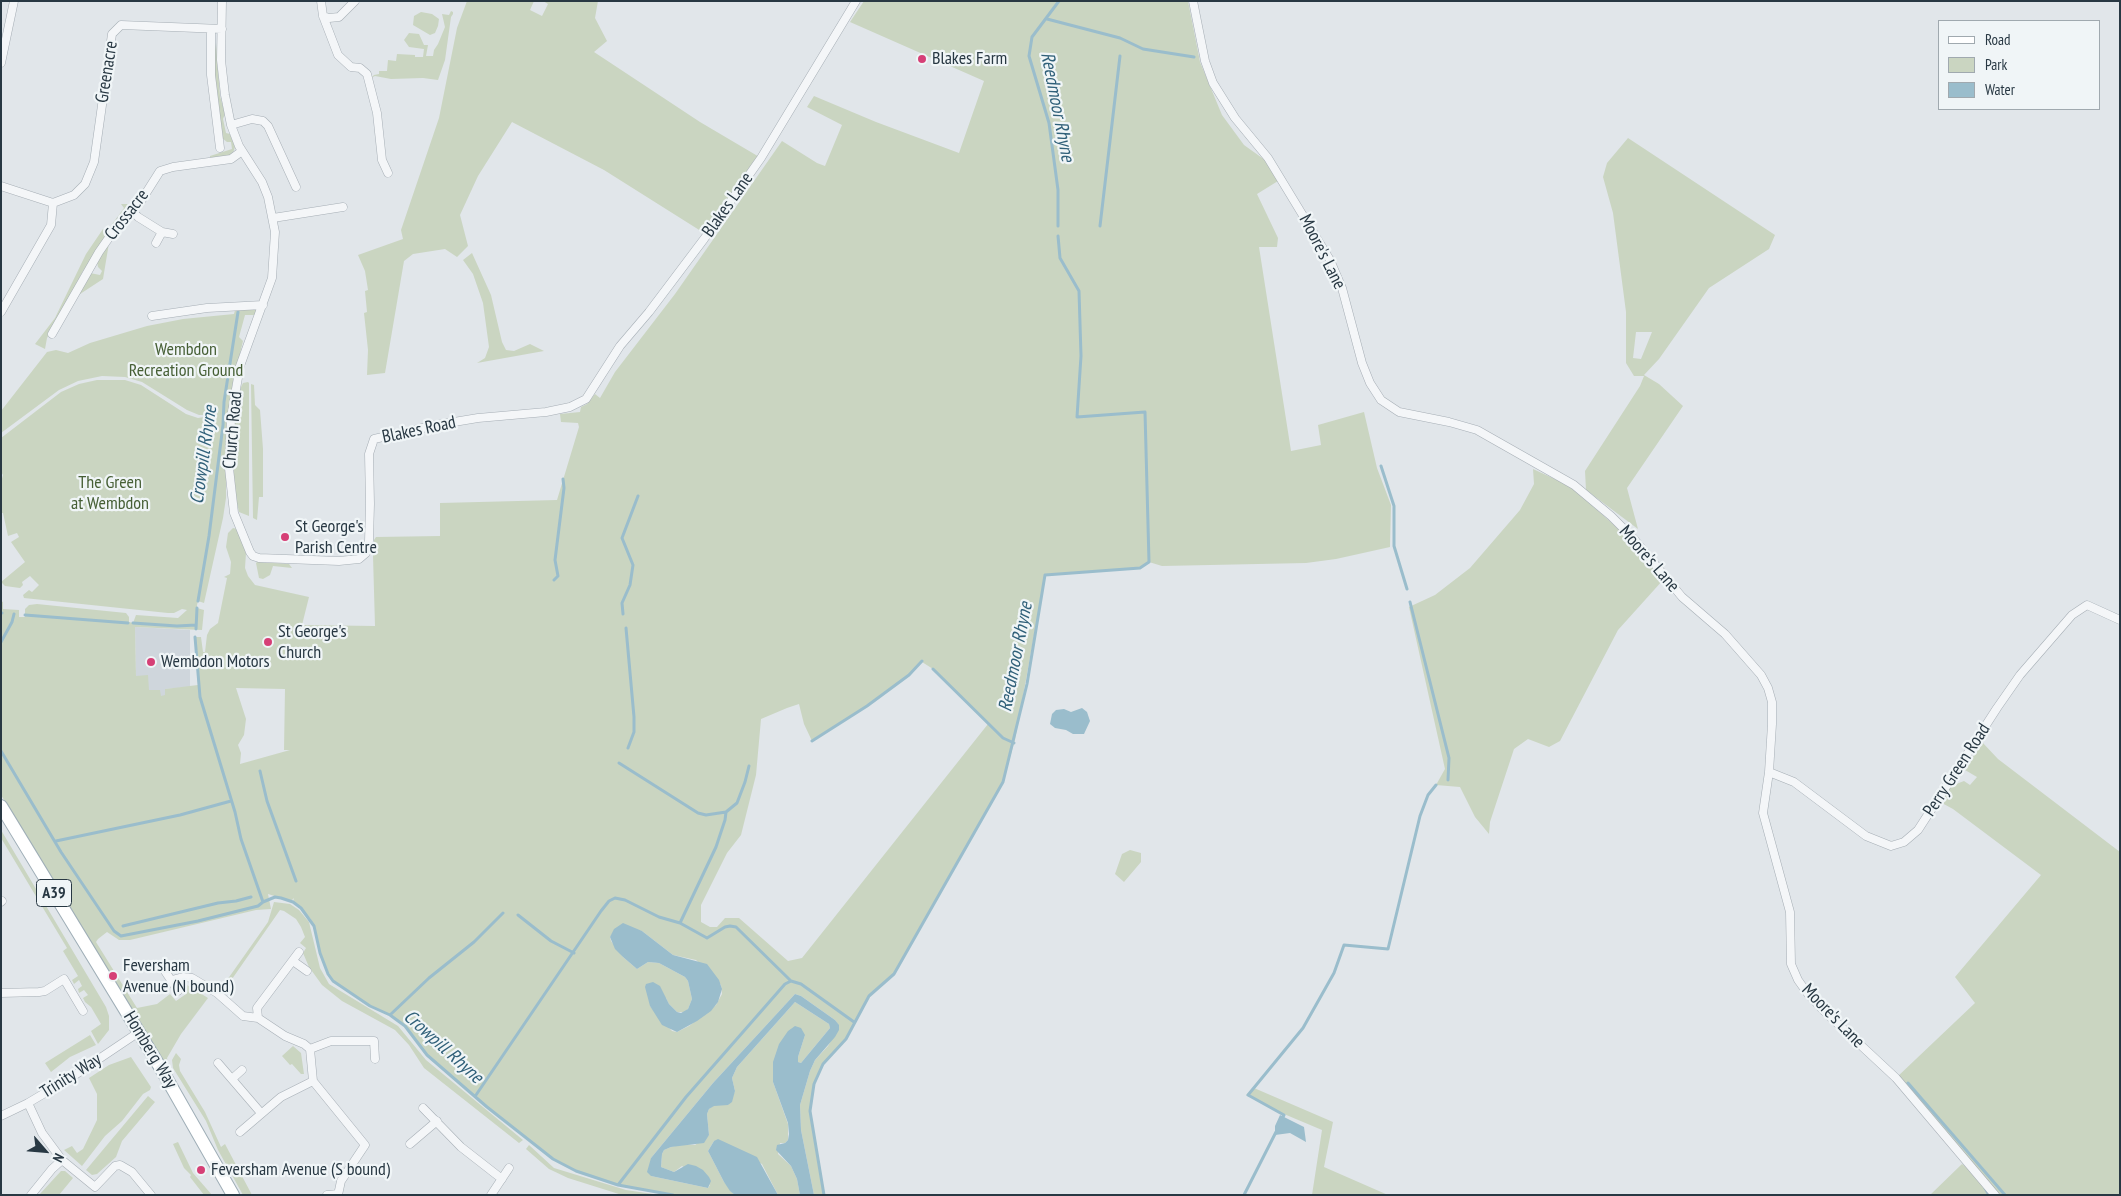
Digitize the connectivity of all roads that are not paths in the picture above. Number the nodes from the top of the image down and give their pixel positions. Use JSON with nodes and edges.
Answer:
{"nodes":[{"id":1,"x":14,"y":1,"type":"edge"},
{"id":2,"x":222,"y":1,"type":"edge"},
{"id":3,"x":321,"y":1,"type":"edge"},
{"id":4,"x":355,"y":1,"type":"edge"},
{"id":5,"x":856,"y":1,"type":"edge"},
{"id":6,"x":1194,"y":1,"type":"edge"},
{"id":7,"x":323,"y":16,"type":"junction"},
{"id":8,"x":211,"y":29,"type":"junction"},
{"id":9,"x":222,"y":29,"type":"junction"},
{"id":10,"x":1,"y":63,"type":"edge"},
{"id":11,"x":231,"y":125,"type":"junction"},
{"id":12,"x":220,"y":148,"type":"dead end"},
{"id":13,"x":242,"y":151,"type":"junction"},
{"id":14,"x":388,"y":173,"type":"dead end"},
{"id":15,"x":1,"y":186,"type":"edge"},
{"id":16,"x":296,"y":187,"type":"dead end"},
{"id":17,"x":52,"y":203,"type":"junction"},
{"id":18,"x":343,"y":207,"type":"dead end"},
{"id":19,"x":131,"y":210,"type":"junction"},
{"id":20,"x":273,"y":218,"type":"junction"},
{"id":21,"x":162,"y":232,"type":"junction"},
{"id":22,"x":173,"y":234,"type":"dead end"},
{"id":23,"x":156,"y":243,"type":"dead end"},
{"id":24,"x":263,"y":305,"type":"junction"},
{"id":25,"x":1,"y":312,"type":"edge"},
{"id":26,"x":152,"y":316,"type":"dead end"},
{"id":27,"x":52,"y":334,"type":"dead end"},
{"id":28,"x":586,"y":399,"type":"joint"},
{"id":29,"x":359,"y":559,"type":"joint"},
{"id":30,"x":2120,"y":620,"type":"edge"},
{"id":31,"x":1769,"y":772,"type":"junction"},
{"id":32,"x":1,"y":806,"type":"edge"},
{"id":33,"x":299,"y":952,"type":"dead end"},
{"id":34,"x":293,"y":961,"type":"junction"},
{"id":35,"x":163,"y":968,"type":"dead end"},
{"id":36,"x":307,"y":971,"type":"dead end"},
{"id":37,"x":72,"y":974,"type":"dead end"},
{"id":38,"x":64,"y":979,"type":"junction"},
{"id":39,"x":172,"y":980,"type":"junction"},
{"id":40,"x":178,"y":991,"type":"dead end"},
{"id":41,"x":1,"y":993,"type":"edge"},
{"id":42,"x":83,"y":1011,"type":"dead end"},
{"id":43,"x":258,"y":1018,"type":"junction"},
{"id":44,"x":139,"y":1032,"type":"junction"},
{"id":45,"x":310,"y":1050,"type":"junction"},
{"id":46,"x":375,"y":1059,"type":"dead end"},
{"id":47,"x":218,"y":1063,"type":"dead end"},
{"id":48,"x":242,"y":1070,"type":"dead end"},
{"id":49,"x":233,"y":1078,"type":"junction"},
{"id":50,"x":312,"y":1081,"type":"junction"},
{"id":51,"x":28,"y":1103,"type":"junction"},
{"id":52,"x":423,"y":1108,"type":"dead end"},
{"id":53,"x":260,"y":1113,"type":"junction"},
{"id":54,"x":1,"y":1116,"type":"edge"},
{"id":55,"x":437,"y":1121,"type":"junction"},
{"id":56,"x":240,"y":1132,"type":"dead end"},
{"id":57,"x":410,"y":1144,"type":"dead end"},
{"id":58,"x":62,"y":1160,"type":"junction"},
{"id":59,"x":509,"y":1168,"type":"dead end"},
{"id":60,"x":502,"y":1179,"type":"junction"},
{"id":61,"x":95,"y":1187,"type":"junction"},
{"id":62,"x":338,"y":1194,"type":"edge"},
{"id":63,"x":31,"y":1195,"type":"edge"},
{"id":64,"x":89,"y":1195,"type":"edge"},
{"id":65,"x":151,"y":1195,"type":"edge"},
{"id":66,"x":232,"y":1195,"type":"edge"},
{"id":67,"x":327,"y":1195,"type":"edge"},
{"id":68,"x":491,"y":1195,"type":"edge"},
{"id":69,"x":1994,"y":1195,"type":"edge"}],
"edges":[{"from":1,"to":10,"type":"street"},
{"from":2,"to":9,"type":"street","name":"Church Road"},
{"from":3,"to":7,"type":"street"},
{"from":4,"to":7,"type":"street"},
{"from":5,"to":28,"type":"street","name":"Blakes Lane"},
{"from":6,"to":31,"type":"street","name":"Moore's Lane"},
{"from":7,"to":14,"type":"street"},
{"from":8,"to":9,"type":"street","name":"Greenacre"},
{"from":8,"to":12,"type":"street"},
{"from":8,"to":17,"type":"street","name":"Greenacre"},
{"from":9,"to":11,"type":"street","name":"Church Road"},
{"from":11,"to":13,"type":"street","name":"Church Road"},
{"from":11,"to":16,"type":"street"},
{"from":13,"to":19,"type":"street","name":"Crossacre"},
{"from":13,"to":20,"type":"street","name":"Church Road"},
{"from":15,"to":17,"type":"street"},
{"from":17,"to":25,"type":"street"},
{"from":18,"to":20,"type":"street"},
{"from":19,"to":21,"type":"street"},
{"from":19,"to":27,"type":"street","name":"Crossacre"},
{"from":20,"to":24,"type":"street","name":"Church Road"},
{"from":21,"to":22,"type":"street"},
{"from":21,"to":23,"type":"street"},
{"from":24,"to":26,"type":"street"},
{"from":24,"to":29,"type":"street","name":"Church Road"},
{"from":28,"to":29,"type":"street","name":"Blakes Road"},
{"from":30,"to":31,"type":"street","name":"Perry Green Road"},
{"from":31,"to":69,"type":"street","name":"Moore's Lane"},
{"from":32,"to":44,"type":"main road","name":"Homberg Way","number":"A39"},
{"from":33,"to":34,"type":"street"},
{"from":34,"to":36,"type":"street"},
{"from":34,"to":43,"type":"street"},
{"from":35,"to":39,"type":"street"},
{"from":37,"to":38,"type":"street"},
{"from":38,"to":41,"type":"street"},
{"from":38,"to":42,"type":"street"},
{"from":39,"to":40,"type":"street"},
{"from":39,"to":43,"type":"street"},
{"from":43,"to":45,"type":"street"},
{"from":44,"to":51,"type":"street","name":"Trinity Way"},
{"from":44,"to":66,"type":"main road","name":"Homberg Way","number":"A39"},
{"from":45,"to":46,"type":"street"},
{"from":45,"to":50,"type":"street"},
{"from":47,"to":49,"type":"street"},
{"from":48,"to":49,"type":"street"},
{"from":49,"to":53,"type":"street"},
{"from":50,"to":53,"type":"street"},
{"from":50,"to":62,"type":"street"},
{"from":51,"to":54,"type":"street","name":"Trinity Way"},
{"from":51,"to":58,"type":"street"},
{"from":52,"to":55,"type":"street"},
{"from":53,"to":56,"type":"street"},
{"from":55,"to":57,"type":"street"},
{"from":55,"to":60,"type":"street"},
{"from":58,"to":61,"type":"street"},
{"from":58,"to":63,"type":"street"},
{"from":59,"to":60,"type":"street"},
{"from":60,"to":68,"type":"street"},
{"from":61,"to":64,"type":"street"},
{"from":61,"to":65,"type":"street"},
{"from":62,"to":67,"type":"street"}]}
